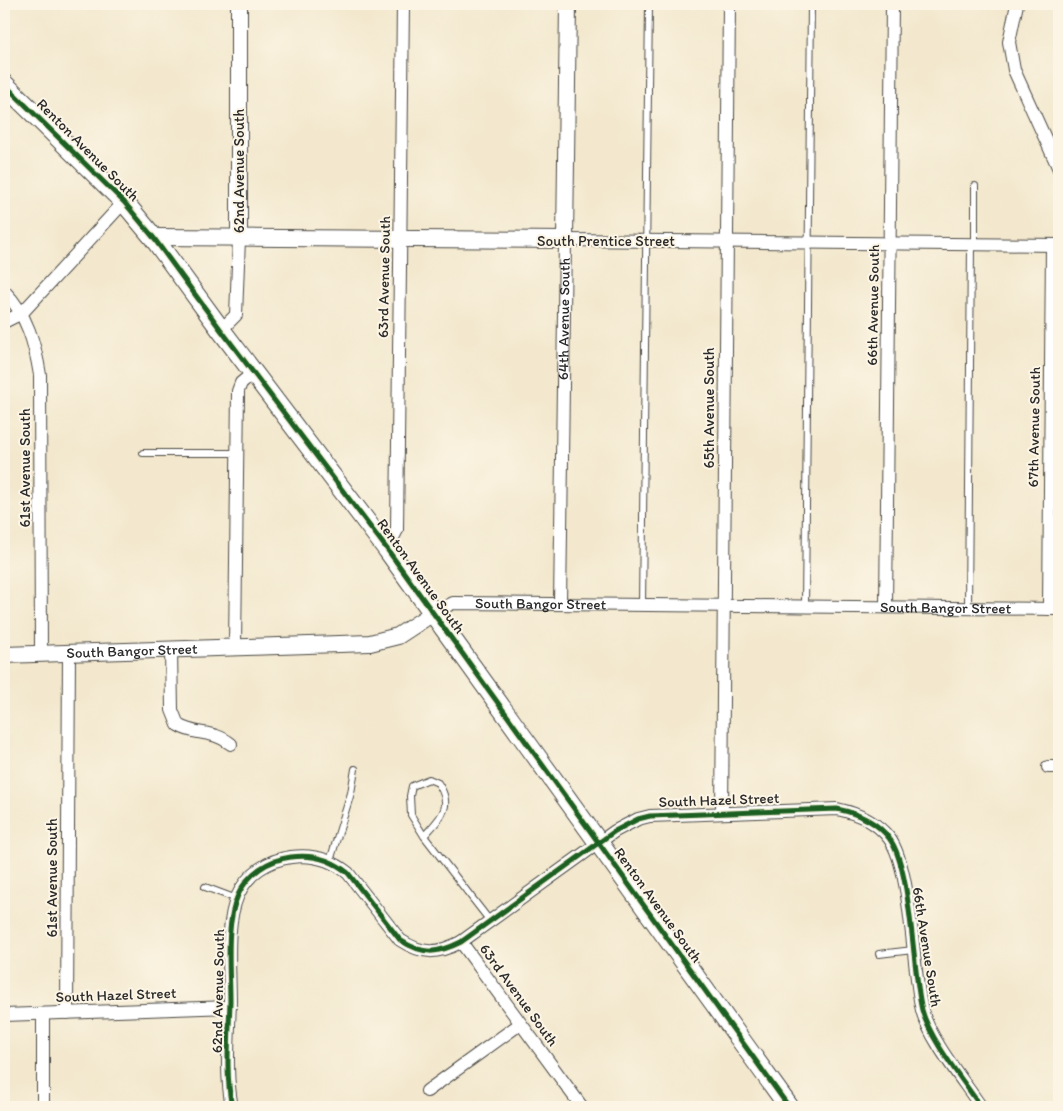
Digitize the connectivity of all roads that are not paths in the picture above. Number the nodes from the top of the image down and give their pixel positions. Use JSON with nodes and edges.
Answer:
{"nodes":[{"id":1,"x":239,"y":4,"type":"edge"},
{"id":2,"x":403,"y":4,"type":"edge"},
{"id":3,"x":568,"y":4,"type":"edge"},
{"id":4,"x":649,"y":4,"type":"edge"},
{"id":5,"x":729,"y":4,"type":"edge"},
{"id":6,"x":811,"y":4,"type":"edge"},
{"id":7,"x":892,"y":4,"type":"edge"},
{"id":8,"x":1017,"y":4,"type":"edge"},
{"id":9,"x":4,"y":84,"type":"edge"},
{"id":10,"x":1059,"y":168,"type":"edge"},
{"id":11,"x":975,"y":186,"type":"dead end"},
{"id":12,"x":124,"y":202,"type":"junction"},
{"id":13,"x":153,"y":237,"type":"junction"},
{"id":14,"x":239,"y":238,"type":"junction"},
{"id":15,"x":402,"y":239,"type":"junction"},
{"id":16,"x":565,"y":240,"type":"junction"},
{"id":17,"x":648,"y":241,"type":"junction"},
{"id":18,"x":726,"y":241,"type":"junction"},
{"id":19,"x":809,"y":243,"type":"junction"},
{"id":20,"x":890,"y":243,"type":"junction"},
{"id":21,"x":973,"y":244,"type":"junction"},
{"id":22,"x":1056,"y":245,"type":"edge"},
{"id":23,"x":4,"y":291,"type":"edge"},
{"id":24,"x":22,"y":313,"type":"junction"},
{"id":25,"x":4,"y":322,"type":"edge"},
{"id":26,"x":221,"y":330,"type":"junction"},
{"id":27,"x":253,"y":373,"type":"junction"},
{"id":28,"x":143,"y":453,"type":"dead end"},
{"id":29,"x":237,"y":453,"type":"junction"},
{"id":30,"x":387,"y":549,"type":"junction"},
{"id":31,"x":560,"y":604,"type":"junction"},
{"id":32,"x":642,"y":605,"type":"junction"},
{"id":33,"x":724,"y":606,"type":"junction"},
{"id":34,"x":805,"y":607,"type":"junction"},
{"id":35,"x":886,"y":607,"type":"junction"},
{"id":36,"x":968,"y":608,"type":"junction"},
{"id":37,"x":1054,"y":609,"type":"edge"},
{"id":38,"x":433,"y":613,"type":"junction"},
{"id":39,"x":235,"y":647,"type":"junction"},
{"id":40,"x":171,"y":649,"type":"junction"},
{"id":41,"x":69,"y":653,"type":"junction"},
{"id":42,"x":41,"y":654,"type":"junction"},
{"id":43,"x":4,"y":655,"type":"edge"},
{"id":44,"x":231,"y":744,"type":"dead end"},
{"id":45,"x":355,"y":769,"type":"dead end"},
{"id":46,"x":837,"y":809,"type":"joint"},
{"id":47,"x":722,"y":812,"type":"junction"},
{"id":48,"x":424,"y":836,"type":"junction"},
{"id":49,"x":598,"y":843,"type":"junction"},
{"id":50,"x":273,"y":861,"type":"joint"},
{"id":51,"x":330,"y":861,"type":"junction"},
{"id":52,"x":205,"y":887,"type":"dead end"},
{"id":53,"x":237,"y":898,"type":"junction"},
{"id":54,"x":490,"y":921,"type":"junction"},
{"id":55,"x":461,"y":942,"type":"junction"},
{"id":56,"x":913,"y":950,"type":"junction"},
{"id":57,"x":879,"y":954,"type":"dead end"},
{"id":58,"x":230,"y":1007,"type":"junction"},
{"id":59,"x":67,"y":1013,"type":"junction"},
{"id":60,"x":43,"y":1014,"type":"junction"},
{"id":61,"x":4,"y":1015,"type":"edge"},
{"id":62,"x":520,"y":1024,"type":"junction"},
{"id":63,"x":427,"y":1091,"type":"dead end"},
{"id":64,"x":43,"y":1107,"type":"edge"},
{"id":65,"x":232,"y":1107,"type":"edge"},
{"id":66,"x":582,"y":1107,"type":"edge"},
{"id":67,"x":789,"y":1107,"type":"edge"},
{"id":68,"x":981,"y":1107,"type":"edge"}],
"edges":[{"from":1,"to":14,"type":"street","name":"62nd Avenue South"},
{"from":2,"to":15,"type":"street","name":"63rd Avenue South"},
{"from":3,"to":16,"type":"street","name":"64th Avenue South"},
{"from":4,"to":17,"type":"lane"},
{"from":5,"to":18,"type":"street","name":"65th Avenue South"},
{"from":6,"to":19,"type":"lane"},
{"from":7,"to":20,"type":"street","name":"66th Avenue South"},
{"from":8,"to":10,"type":"street"},
{"from":9,"to":12,"type":"main road","name":"Renton Avenue South"},
{"from":11,"to":21,"type":"lane"},
{"from":12,"to":13,"type":"main road","name":"Renton Avenue South"},
{"from":12,"to":24,"type":"street"},
{"from":13,"to":14,"type":"street","name":"South Prentice Street"},
{"from":13,"to":26,"type":"main road","name":"Renton Avenue South"},
{"from":14,"to":15,"type":"street","name":"South Prentice Street"},
{"from":14,"to":26,"type":"street","name":"62nd Avenue South"},
{"from":15,"to":16,"type":"street","name":"South Prentice Street"},
{"from":15,"to":30,"type":"street","name":"63rd Avenue South"},
{"from":16,"to":17,"type":"street","name":"South Prentice Street"},
{"from":16,"to":31,"type":"street","name":"64th Avenue South"},
{"from":17,"to":18,"type":"street","name":"South Prentice Street"},
{"from":17,"to":32,"type":"lane"},
{"from":18,"to":19,"type":"street","name":"South Prentice Street"},
{"from":18,"to":33,"type":"street","name":"65th Avenue South"},
{"from":19,"to":20,"type":"street","name":"South Prentice Street"},
{"from":19,"to":34,"type":"lane"},
{"from":20,"to":21,"type":"street","name":"South Prentice Street"},
{"from":20,"to":35,"type":"street","name":"66th Avenue South"},
{"from":21,"to":22,"type":"street","name":"South Prentice Street"},
{"from":21,"to":36,"type":"lane"},
{"from":22,"to":37,"type":"street","name":"67th Avenue South"},
{"from":23,"to":24,"type":"street","name":"61st Avenue South"},
{"from":24,"to":25,"type":"street"},
{"from":24,"to":42,"type":"street","name":"61st Avenue South"},
{"from":26,"to":27,"type":"main road","name":"Renton Avenue South"},
{"from":27,"to":29,"type":"street"},
{"from":27,"to":30,"type":"main road","name":"Renton Avenue South"},
{"from":28,"to":29,"type":"lane"},
{"from":29,"to":39,"type":"street"},
{"from":30,"to":38,"type":"main road","name":"Renton Avenue South"},
{"from":31,"to":32,"type":"street","name":"South Bangor Street"},
{"from":31,"to":38,"type":"street","name":"South Bangor Street"},
{"from":32,"to":33,"type":"street","name":"South Bangor Street"},
{"from":33,"to":34,"type":"street","name":"South Bangor Street"},
{"from":33,"to":47,"type":"street","name":"65th Avenue South"},
{"from":34,"to":35,"type":"street","name":"South Bangor Street"},
{"from":35,"to":36,"type":"street","name":"South Bangor Street"},
{"from":36,"to":37,"type":"street","name":"South Bangor Street"},
{"from":38,"to":39,"type":"street","name":"South Bangor Street"},
{"from":38,"to":49,"type":"main road","name":"Renton Avenue South"},
{"from":39,"to":40,"type":"street","name":"South Bangor Street"},
{"from":40,"to":41,"type":"street","name":"South Bangor Street"},
{"from":40,"to":44,"type":"street"},
{"from":41,"to":42,"type":"street","name":"South Bangor Street"},
{"from":41,"to":59,"type":"street","name":"61st Avenue South"},
{"from":42,"to":43,"type":"street","name":"South Bangor Street"},
{"from":45,"to":51,"type":"lane"},
{"from":46,"to":47,"type":"street","name":"South Hazel Street"},
{"from":46,"to":56,"type":"street","name":"66th Avenue South"},
{"from":47,"to":49,"type":"street","name":"South Hazel Street"},
{"from":48,"to":48,"type":"lane"},
{"from":48,"to":54,"type":"lane"},
{"from":49,"to":54,"type":"street","name":"South Hazel Street"},
{"from":49,"to":67,"type":"main road","name":"Renton Avenue South"},
{"from":50,"to":51,"type":"street","name":"63rd Avenue South"},
{"from":50,"to":53,"type":"street","name":"62nd Avenue South"},
{"from":51,"to":55,"type":"street","name":"63rd Avenue South"},
{"from":52,"to":53,"type":"lane"},
{"from":53,"to":58,"type":"street","name":"62nd Avenue South"},
{"from":54,"to":55,"type":"street","name":"South Hazel Street"},
{"from":55,"to":62,"type":"street","name":"63rd Avenue South"},
{"from":56,"to":57,"type":"lane"},
{"from":56,"to":68,"type":"street","name":"66th Avenue South"},
{"from":58,"to":59,"type":"street","name":"South Hazel Street"},
{"from":58,"to":65,"type":"street","name":"62nd Avenue South"},
{"from":59,"to":60,"type":"street","name":"South Hazel Street"},
{"from":60,"to":61,"type":"street","name":"South Hazel Street"},
{"from":60,"to":64,"type":"street"},
{"from":62,"to":63,"type":"street"},
{"from":62,"to":66,"type":"street","name":"63rd Avenue South"}]}
